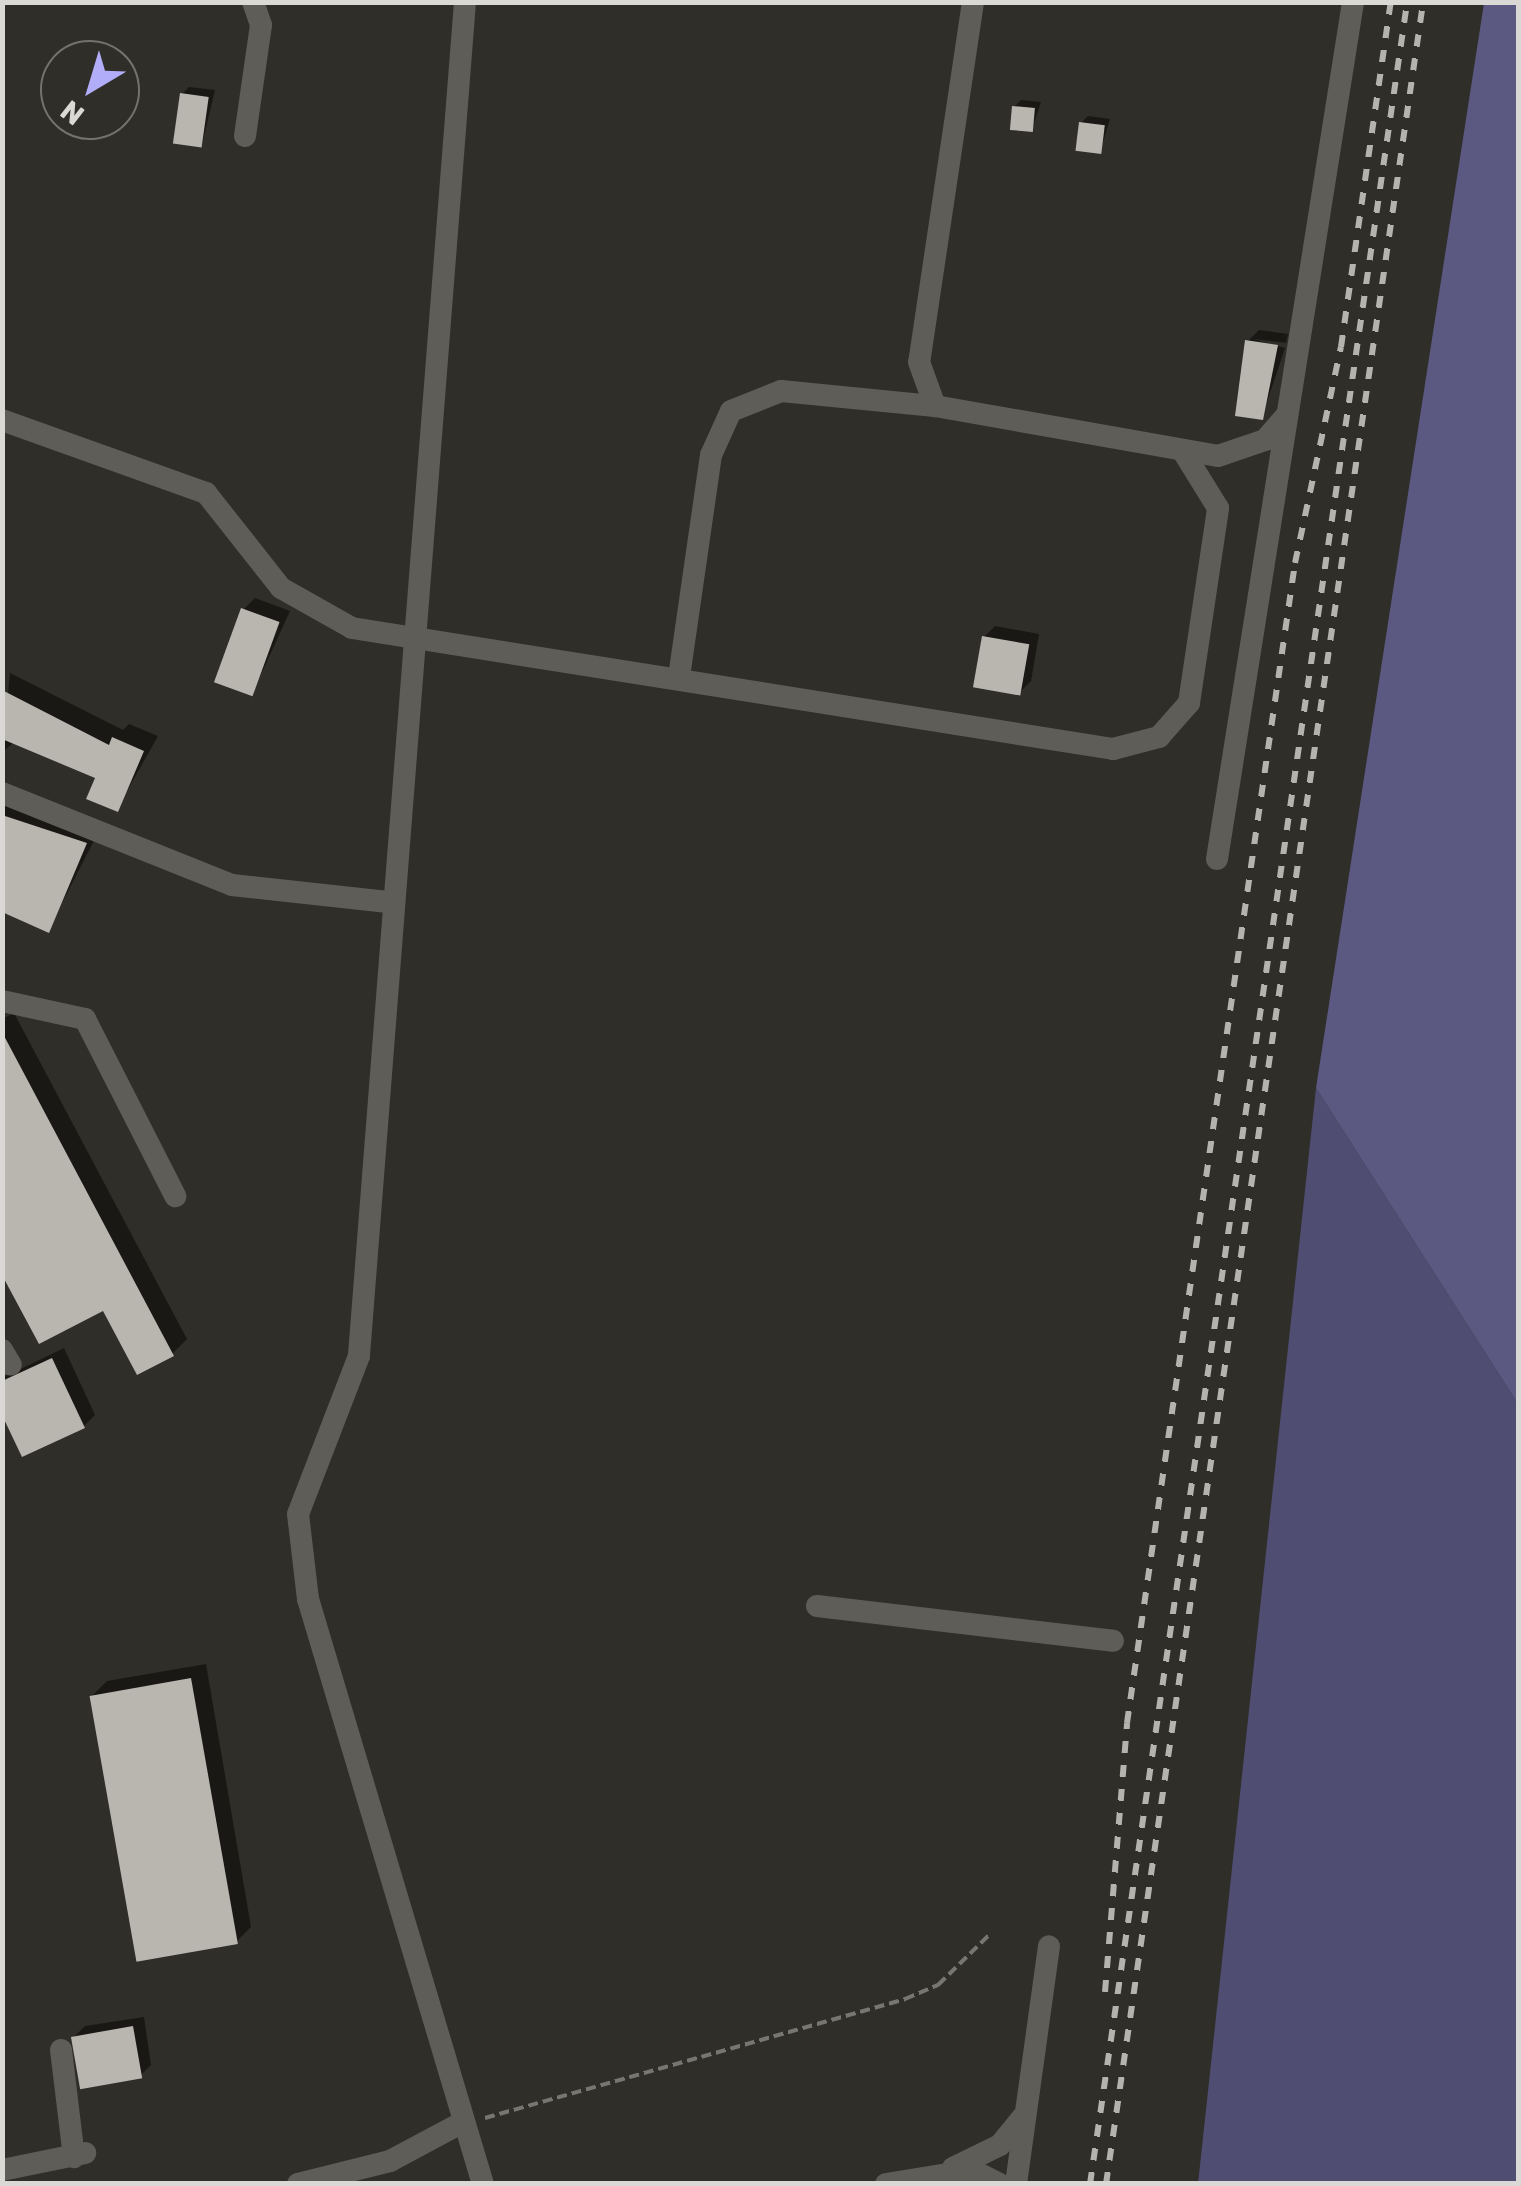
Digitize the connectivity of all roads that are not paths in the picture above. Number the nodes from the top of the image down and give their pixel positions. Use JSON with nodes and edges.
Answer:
{"nodes":[{"id":1,"x":254,"y":2,"type":"edge"},
{"id":2,"x":465,"y":2,"type":"edge"},
{"id":3,"x":973,"y":2,"type":"edge"},
{"id":4,"x":1353,"y":2,"type":"edge"},
{"id":5,"x":245,"y":136,"type":"dead end"},
{"id":6,"x":936,"y":406,"type":"junction"},
{"id":7,"x":1288,"y":413,"type":"junction"},
{"id":8,"x":2,"y":420,"type":"edge"},
{"id":9,"x":1184,"y":453,"type":"junction"},
{"id":10,"x":410,"y":637,"type":"junction"},
{"id":11,"x":679,"y":676,"type":"junction"},
{"id":12,"x":2,"y":792,"type":"edge"},
{"id":13,"x":1217,"y":859,"type":"dead end"},
{"id":14,"x":388,"y":902,"type":"junction"},
{"id":15,"x":2,"y":1001,"type":"edge"},
{"id":16,"x":175,"y":1196,"type":"dead end"},
{"id":17,"x":817,"y":1606,"type":"dead end"},
{"id":18,"x":1114,"y":1641,"type":"dead end"},
{"id":19,"x":1049,"y":1946,"type":"dead end"},
{"id":20,"x":61,"y":2050,"type":"dead end"},
{"id":21,"x":1026,"y":2109,"type":"junction"},
{"id":22,"x":463,"y":2122,"type":"junction"},
{"id":23,"x":2,"y":2170,"type":"edge"},
{"id":24,"x":941,"y":2173,"type":"junction"},
{"id":25,"x":298,"y":2184,"type":"edge"},
{"id":26,"x":483,"y":2184,"type":"edge"},
{"id":27,"x":886,"y":2184,"type":"edge"},
{"id":28,"x":999,"y":2184,"type":"edge"},
{"id":29,"x":1016,"y":2184,"type":"edge"}],
"edges":[{"from":1,"to":5,"type":"lane"},
{"from":2,"to":10,"type":"lane"},
{"from":3,"to":6,"type":"lane"},
{"from":4,"to":7,"type":"lane"},
{"from":6,"to":9,"type":"lane"},
{"from":6,"to":11,"type":"lane"},
{"from":7,"to":9,"type":"lane"},
{"from":7,"to":13,"type":"lane"},
{"from":8,"to":10,"type":"lane"},
{"from":9,"to":11,"type":"lane"},
{"from":10,"to":11,"type":"lane"},
{"from":10,"to":14,"type":"lane"},
{"from":12,"to":14,"type":"lane"},
{"from":14,"to":22,"type":"lane"},
{"from":15,"to":16,"type":"lane"},
{"from":17,"to":18,"type":"lane"},
{"from":19,"to":21,"type":"lane"},
{"from":20,"to":23,"type":"lane"},
{"from":21,"to":24,"type":"lane"},
{"from":21,"to":29,"type":"lane"},
{"from":22,"to":25,"type":"lane"},
{"from":22,"to":26,"type":"lane"},
{"from":24,"to":27,"type":"lane"},
{"from":24,"to":28,"type":"lane"}]}
